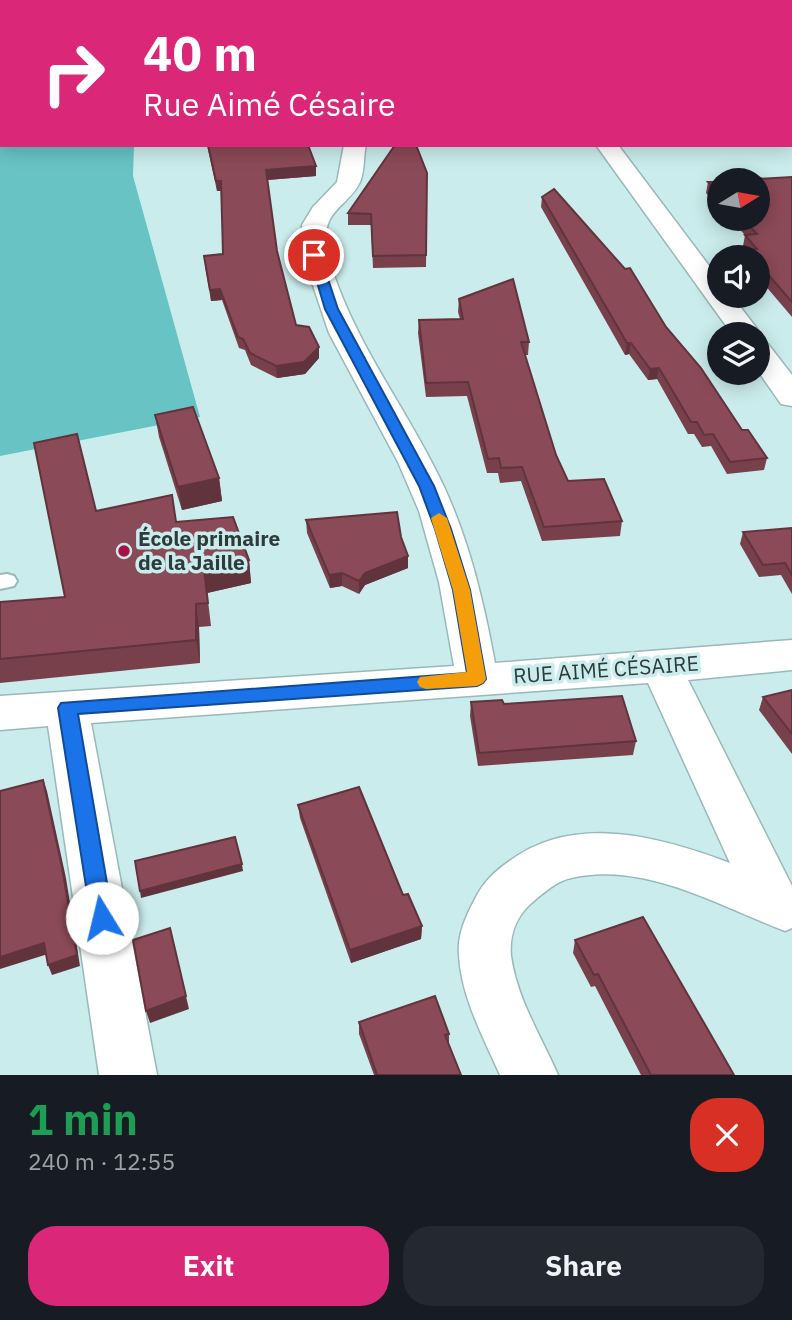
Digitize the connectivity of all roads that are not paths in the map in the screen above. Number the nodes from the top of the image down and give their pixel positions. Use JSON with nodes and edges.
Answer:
{"nodes":[{"id":1,"x":355,"y":147,"type":"edge"},
{"id":2,"x":608,"y":147,"type":"edge"},
{"id":3,"x":737,"y":322,"type":"edge"},
{"id":4,"x":770,"y":367,"type":"edge"},
{"id":5,"x":792,"y":397,"type":"edge"},
{"id":6,"x":792,"y":655,"type":"edge"},
{"id":7,"x":661,"y":667,"type":"junction"},
{"id":8,"x":477,"y":679,"type":"junction"},
{"id":9,"x":67,"y":708,"type":"junction"},
{"id":10,"x":0,"y":713,"type":"edge"},
{"id":11,"x":782,"y":907,"type":"edge"},
{"id":12,"x":128,"y":1075,"type":"edge"},
{"id":13,"x":529,"y":1075,"type":"edge"}],
"edges":[{"from":1,"to":8,"type":"street"},
{"from":2,"to":3,"type":"street"},
{"from":4,"to":5,"type":"street"},
{"from":6,"to":7,"type":"street","name":"RUE AIMÉ CÉSAIRE"},
{"from":7,"to":8,"type":"street","name":"RUE AIMÉ CÉSAIRE"},
{"from":7,"to":11,"type":"street"},
{"from":8,"to":9,"type":"street","name":"RUE AIMÉ CÉSAIRE"},
{"from":9,"to":10,"type":"street","name":"RUE AIMÉ CÉSAIRE"},
{"from":9,"to":12,"type":"street"},
{"from":11,"to":13,"type":"street"}]}
